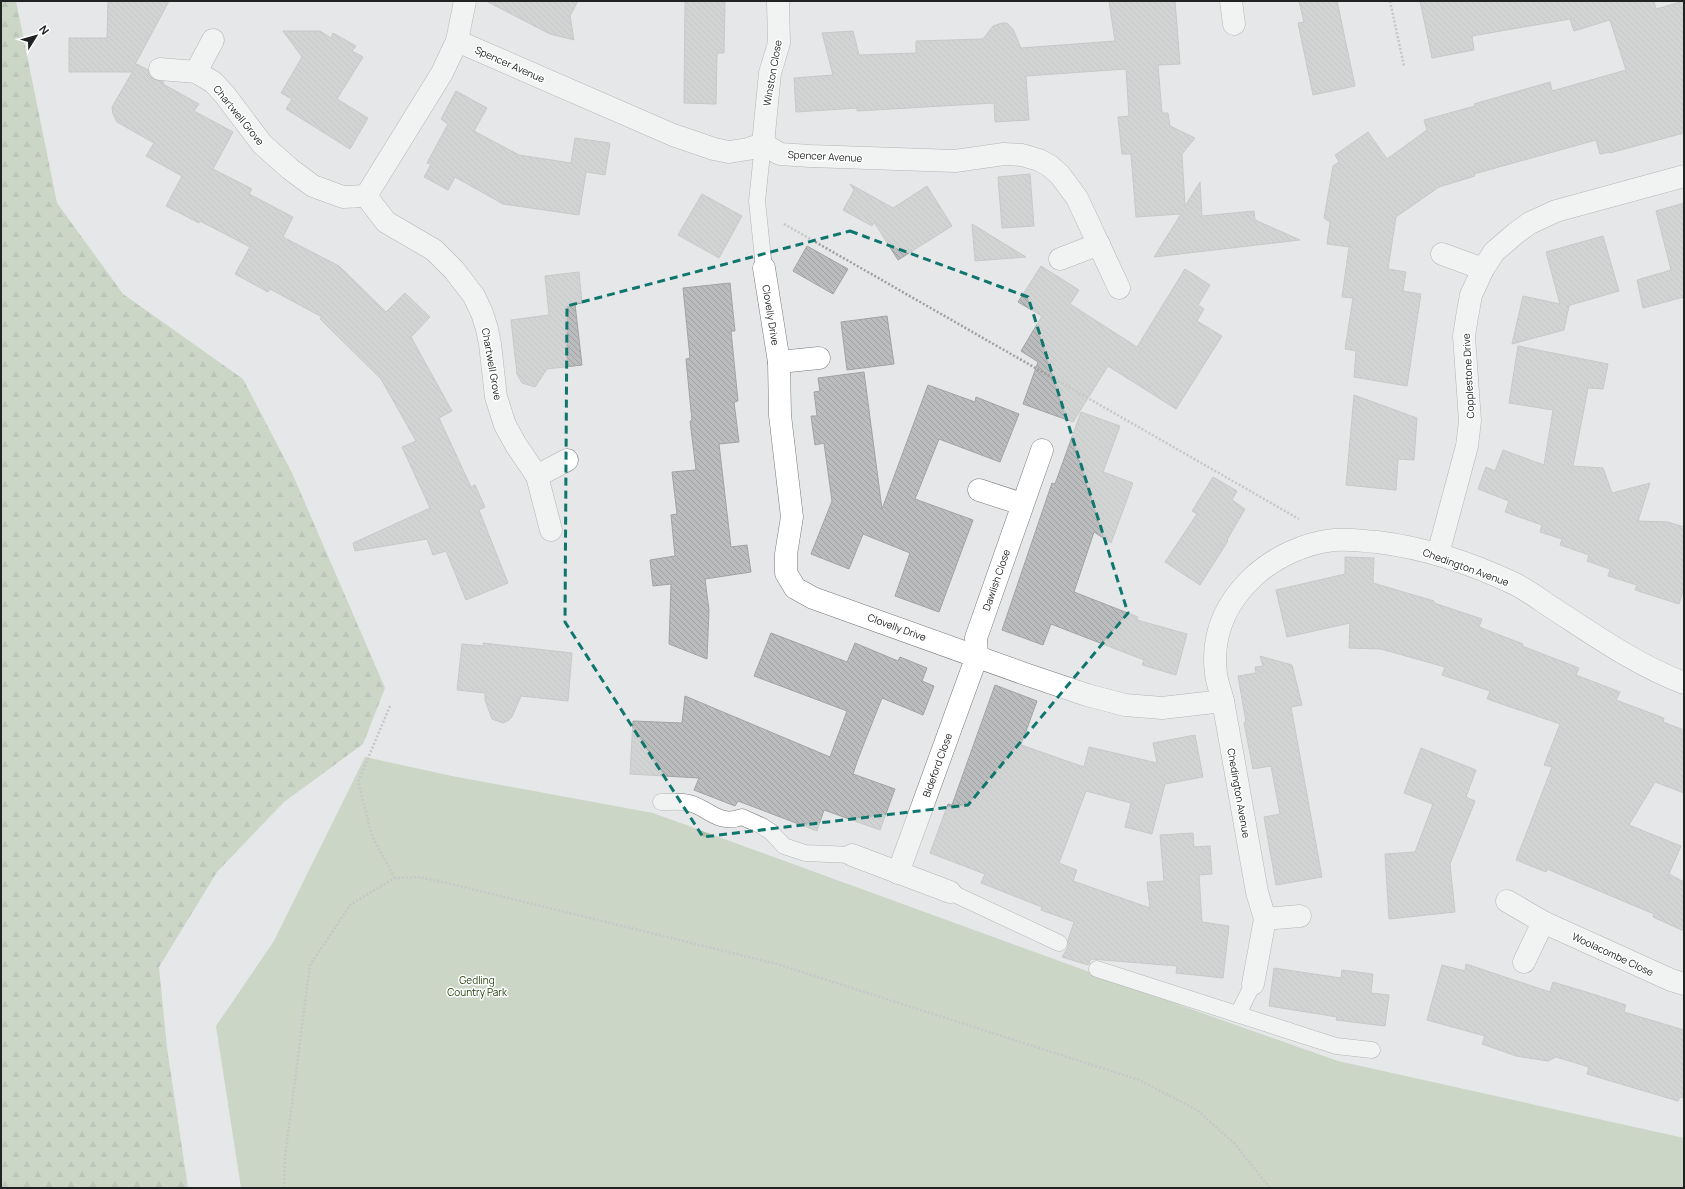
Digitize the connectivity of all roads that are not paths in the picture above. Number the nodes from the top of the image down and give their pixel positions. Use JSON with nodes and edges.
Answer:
{"nodes":[{"id":1,"x":465,"y":1,"type":"edge"},
{"id":2,"x":778,"y":1,"type":"edge"},
{"id":3,"x":1231,"y":1,"type":"edge"},
{"id":4,"x":1234,"y":24,"type":"dead end"},
{"id":5,"x":213,"y":40,"type":"dead end"},
{"id":6,"x":458,"y":41,"type":"junction"},
{"id":7,"x":160,"y":69,"type":"dead end"},
{"id":8,"x":196,"y":72,"type":"junction"},
{"id":9,"x":763,"y":144,"type":"junction"},
{"id":10,"x":1684,"y":176,"type":"edge"},
{"id":11,"x":366,"y":196,"type":"junction"},
{"id":12,"x":1099,"y":244,"type":"junction"},
{"id":13,"x":1442,"y":254,"type":"dead end"},
{"id":14,"x":1060,"y":259,"type":"dead end"},
{"id":15,"x":764,"y":268,"type":"joint"},
{"id":16,"x":1483,"y":269,"type":"junction"},
{"id":17,"x":1119,"y":288,"type":"dead end"},
{"id":18,"x":819,"y":358,"type":"dead end"},
{"id":19,"x":779,"y":362,"type":"junction"},
{"id":20,"x":1042,"y":450,"type":"dead end"},
{"id":21,"x":567,"y":460,"type":"dead end"},
{"id":22,"x":537,"y":476,"type":"junction"},
{"id":23,"x":979,"y":490,"type":"dead end"},
{"id":24,"x":1022,"y":504,"type":"junction"},
{"id":25,"x":552,"y":530,"type":"dead end"},
{"id":26,"x":1438,"y":554,"type":"junction"},
{"id":27,"x":977,"y":656,"type":"junction"},
{"id":28,"x":1684,"y":683,"type":"edge"},
{"id":29,"x":1223,"y":701,"type":"junction"},
{"id":30,"x":660,"y":802,"type":"dead end"},
{"id":31,"x":852,"y":855,"type":"joint"},
{"id":32,"x":898,"y":873,"type":"junction"},
{"id":33,"x":950,"y":892,"type":"joint"},
{"id":34,"x":1507,"y":901,"type":"dead end"},
{"id":35,"x":1300,"y":916,"type":"dead end"},
{"id":36,"x":1265,"y":919,"type":"junction"},
{"id":37,"x":1543,"y":922,"type":"junction"},
{"id":38,"x":1059,"y":943,"type":"dead end"},
{"id":39,"x":1524,"y":962,"type":"dead end"},
{"id":40,"x":1097,"y":969,"type":"dead end"},
{"id":41,"x":1252,"y":984,"type":"joint"},
{"id":42,"x":1684,"y":984,"type":"edge"},
{"id":43,"x":1238,"y":1014,"type":"junction"},
{"id":44,"x":1372,"y":1050,"type":"dead end"}],
"edges":[{"from":1,"to":6,"type":"street"},
{"from":2,"to":9,"type":"street","name":"Winston Close"},
{"from":3,"to":4,"type":"street"},
{"from":5,"to":8,"type":"street"},
{"from":6,"to":9,"type":"street","name":"Spencer Avenue"},
{"from":6,"to":11,"type":"street"},
{"from":7,"to":8,"type":"street","name":"Chartwell Grove"},
{"from":8,"to":11,"type":"street","name":"Chartwell Grove"},
{"from":9,"to":12,"type":"street","name":"Spencer Avenue"},
{"from":9,"to":15,"type":"lane"},
{"from":10,"to":16,"type":"street","name":"Copplestone Drive"},
{"from":11,"to":22,"type":"street","name":"Chartwell Grove"},
{"from":12,"to":14,"type":"street"},
{"from":12,"to":17,"type":"street","name":"Spencer Avenue"},
{"from":13,"to":16,"type":"street"},
{"from":15,"to":19,"type":"street","name":"Clovelly Drive"},
{"from":16,"to":26,"type":"street","name":"Copplestone Drive"},
{"from":18,"to":19,"type":"street"},
{"from":19,"to":27,"type":"street","name":"Clovelly Drive"},
{"from":20,"to":24,"type":"street","name":"Dawlish Close"},
{"from":21,"to":22,"type":"street"},
{"from":22,"to":25,"type":"street","name":"Chartwell Grove"},
{"from":23,"to":24,"type":"street"},
{"from":24,"to":27,"type":"street","name":"Dawlish Close"},
{"from":26,"to":28,"type":"street","name":"Chedington Avenue"},
{"from":26,"to":29,"type":"street","name":"Chedington Avenue"},
{"from":27,"to":29,"type":"street","name":"Clovelly Drive"},
{"from":27,"to":32,"type":"street","name":"Bideford Close"},
{"from":29,"to":36,"type":"street","name":"Chedington Avenue"},
{"from":30,"to":31,"type":"lane"},
{"from":31,"to":32,"type":"street"},
{"from":32,"to":33,"type":"street"},
{"from":33,"to":38,"type":"lane"},
{"from":34,"to":37,"type":"street","name":"Woolacombe Close"},
{"from":35,"to":36,"type":"street"},
{"from":36,"to":41,"type":"street","name":"Chedington Avenue"},
{"from":37,"to":39,"type":"street"},
{"from":37,"to":42,"type":"street","name":"Woolacombe Close"},
{"from":40,"to":43,"type":"lane"},
{"from":41,"to":43,"type":"lane"},
{"from":43,"to":44,"type":"lane"}]}
